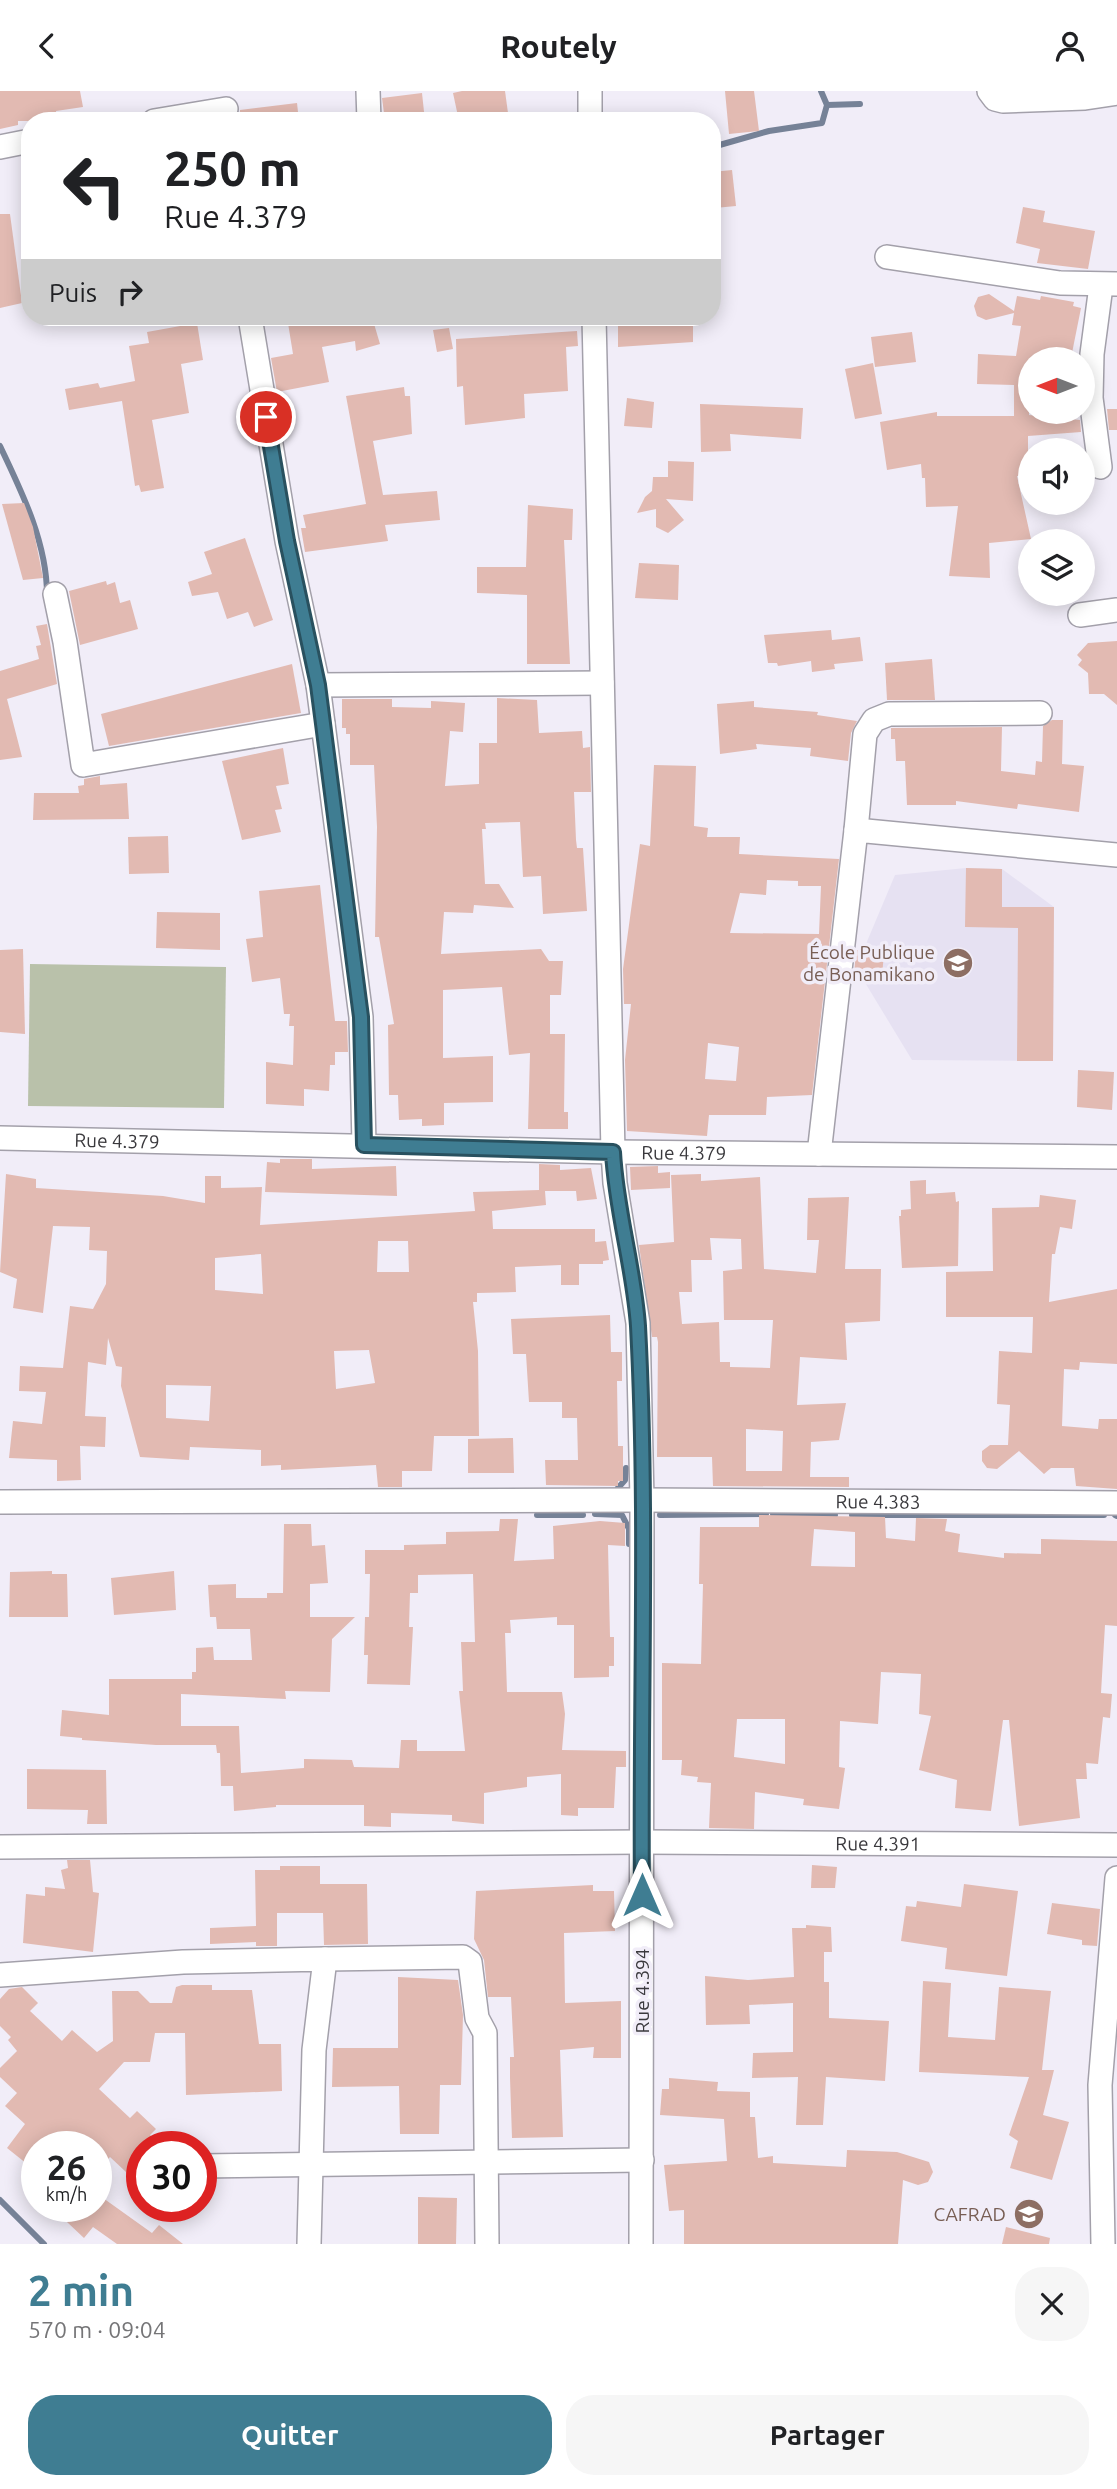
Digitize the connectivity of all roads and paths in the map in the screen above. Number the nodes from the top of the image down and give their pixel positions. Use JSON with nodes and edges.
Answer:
{"nodes":[{"id":1,"x":368,"y":91,"type":"edge"},
{"id":2,"x":590,"y":91,"type":"edge"},
{"id":3,"x":989,"y":91,"type":"edge"},
{"id":4,"x":1117,"y":93,"type":"edge"},
{"id":5,"x":225,"y":107,"type":"edge"},
{"id":6,"x":200,"y":112,"type":"edge"},
{"id":7,"x":369,"y":112,"type":"edge"},
{"id":8,"x":590,"y":112,"type":"edge"},
{"id":9,"x":21,"y":143,"type":"edge"},
{"id":10,"x":0,"y":147,"type":"edge"},
{"id":11,"x":887,"y":257,"type":"dead end"},
{"id":12,"x":1109,"y":285,"type":"edge"},
{"id":13,"x":251,"y":326,"type":"edge"},
{"id":14,"x":594,"y":326,"type":"edge"},
{"id":15,"x":1100,"y":467,"type":"dead end"},
{"id":16,"x":55,"y":594,"type":"dead end"},
{"id":17,"x":1117,"y":610,"type":"edge"},
{"id":18,"x":1080,"y":615,"type":"dead end"},
{"id":19,"x":602,"y":683,"type":"junction"},
{"id":20,"x":318,"y":685,"type":"junction"},
{"id":21,"x":1040,"y":713,"type":"dead end"},
{"id":22,"x":323,"y":724,"type":"junction"},
{"id":23,"x":856,"y":830,"type":"junction"},
{"id":24,"x":1117,"y":855,"type":"edge"},
{"id":25,"x":0,"y":1138,"type":"edge"},
{"id":26,"x":364,"y":1145,"type":"junction"},
{"id":27,"x":613,"y":1152,"type":"junction"},
{"id":28,"x":819,"y":1154,"type":"junction"},
{"id":29,"x":1117,"y":1157,"type":"edge"},
{"id":30,"x":642,"y":1500,"type":"junction"},
{"id":31,"x":0,"y":1502,"type":"edge"},
{"id":32,"x":1117,"y":1503,"type":"edge"},
{"id":33,"x":642,"y":1842,"type":"junction"},
{"id":34,"x":1117,"y":1845,"type":"edge"},
{"id":35,"x":0,"y":1847,"type":"edge"},
{"id":36,"x":1117,"y":1878,"type":"edge"},
{"id":37,"x":325,"y":1959,"type":"junction"},
{"id":38,"x":0,"y":1975,"type":"edge"},
{"id":39,"x":1109,"y":2085,"type":"edge"},
{"id":40,"x":642,"y":2160,"type":"junction"},
{"id":41,"x":486,"y":2162,"type":"junction"},
{"id":42,"x":311,"y":2164,"type":"junction"},
{"id":43,"x":217,"y":2166,"type":"edge"},
{"id":44,"x":309,"y":2244,"type":"edge"},
{"id":45,"x":487,"y":2244,"type":"edge"},
{"id":46,"x":641,"y":2244,"type":"edge"},
{"id":47,"x":1103,"y":2244,"type":"edge"}],
"edges":[{"from":1,"to":7,"type":"street"},
{"from":2,"to":8,"type":"street"},
{"from":3,"to":4,"type":"street"},
{"from":5,"to":6,"type":"street"},
{"from":9,"to":10,"type":"street"},
{"from":11,"to":12,"type":"street"},
{"from":12,"to":15,"type":"street"},
{"from":13,"to":20,"type":"street"},
{"from":14,"to":19,"type":"street","name":"Rue 4.394"},
{"from":16,"to":22,"type":"street"},
{"from":17,"to":18,"type":"street"},
{"from":19,"to":20,"type":"street"},
{"from":19,"to":27,"type":"street","name":"Rue 4.394"},
{"from":20,"to":22,"type":"street"},
{"from":21,"to":23,"type":"street"},
{"from":22,"to":26,"type":"street"},
{"from":23,"to":24,"type":"street"},
{"from":23,"to":28,"type":"street"},
{"from":25,"to":26,"type":"street","name":"Rue 4.379"},
{"from":26,"to":27,"type":"street","name":"Rue 4.379"},
{"from":27,"to":28,"type":"street","name":"Rue 4.379"},
{"from":27,"to":30,"type":"street","name":"Rue 4.394"},
{"from":28,"to":29,"type":"street","name":"Rue 4.379"},
{"from":30,"to":31,"type":"street","name":"Rue 4.383"},
{"from":30,"to":32,"type":"street","name":"Rue 4.383"},
{"from":30,"to":33,"type":"street","name":"Rue 4.394"},
{"from":33,"to":34,"type":"street","name":"Rue 4.391"},
{"from":33,"to":35,"type":"street","name":"Rue 4.391"},
{"from":33,"to":40,"type":"street","name":"Rue 4.394"},
{"from":36,"to":39,"type":"street"},
{"from":37,"to":38,"type":"street"},
{"from":37,"to":41,"type":"street"},
{"from":37,"to":42,"type":"street"},
{"from":39,"to":47,"type":"street"},
{"from":40,"to":41,"type":"street"},
{"from":40,"to":46,"type":"street","name":"Rue 4.394"},
{"from":41,"to":42,"type":"street"},
{"from":41,"to":45,"type":"street"},
{"from":42,"to":43,"type":"street"},
{"from":42,"to":44,"type":"street"}]}
